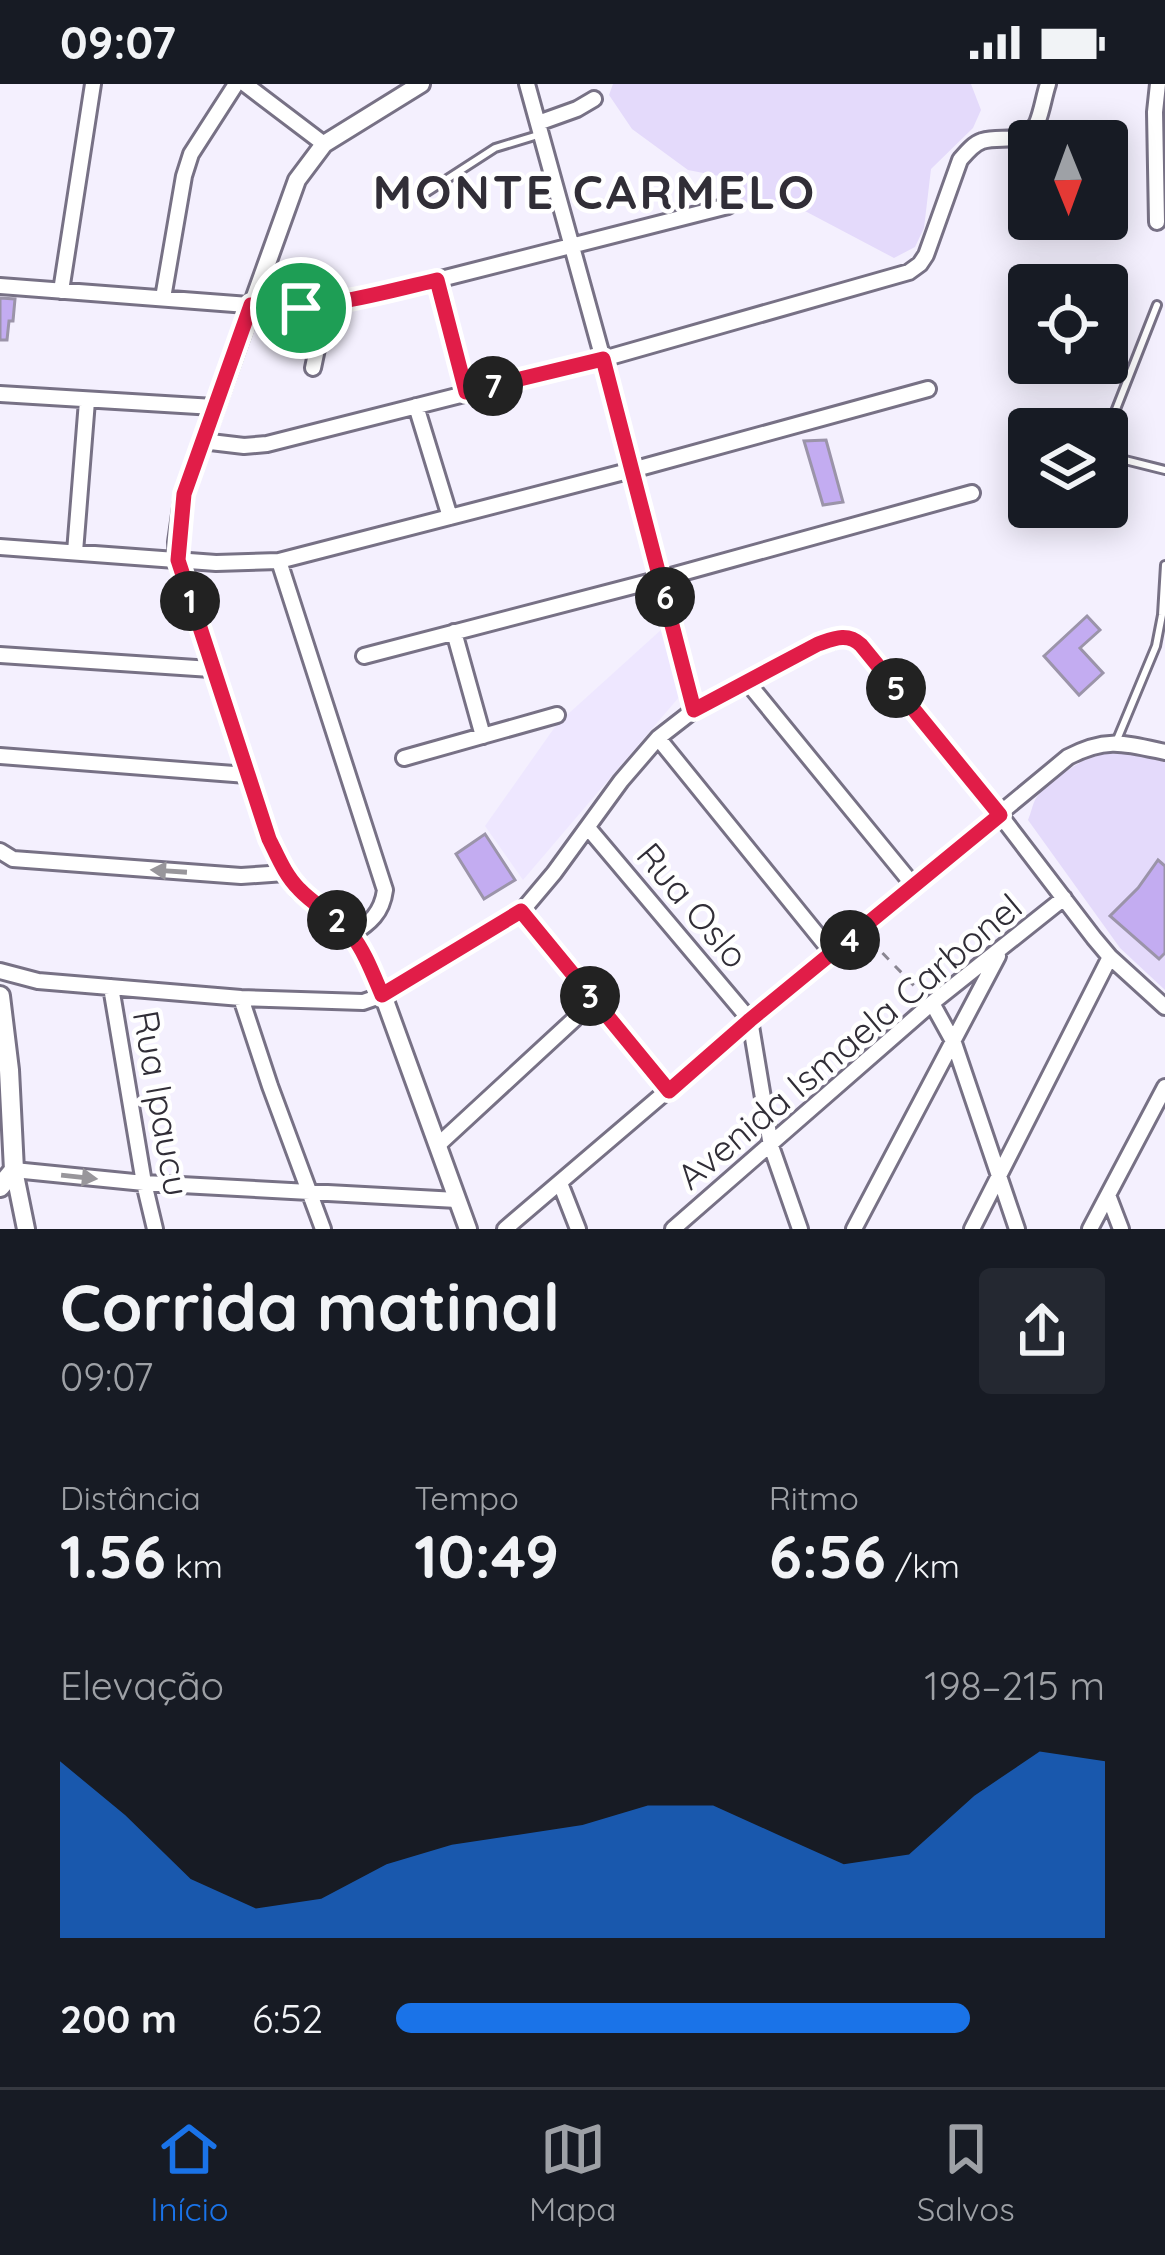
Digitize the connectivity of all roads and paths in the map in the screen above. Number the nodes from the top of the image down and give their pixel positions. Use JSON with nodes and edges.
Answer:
{"nodes":[{"id":1,"x":93,"y":84,"type":"edge"},
{"id":2,"x":241,"y":84,"type":"edge"},
{"id":3,"x":420,"y":84,"type":"edge"},
{"id":4,"x":527,"y":84,"type":"edge"},
{"id":5,"x":1048,"y":84,"type":"edge"},
{"id":6,"x":1158,"y":84,"type":"edge"},
{"id":7,"x":594,"y":99,"type":"dead end"},
{"id":8,"x":540,"y":129,"type":"junction"},
{"id":9,"x":325,"y":145,"type":"junction"},
{"id":10,"x":427,"y":193,"type":"dead end"},
{"id":11,"x":728,"y":206,"type":"dead end"},
{"id":12,"x":1157,"y":222,"type":"dead end"},
{"id":13,"x":571,"y":245,"type":"junction"},
{"id":14,"x":437,"y":280,"type":"junction"},
{"id":15,"x":0,"y":286,"type":"edge"},
{"id":16,"x":61,"y":291,"type":"junction"},
{"id":17,"x":163,"y":298,"type":"junction"},
{"id":18,"x":251,"y":305,"type":"junction"},
{"id":19,"x":1157,"y":305,"type":"dead end"},
{"id":20,"x":326,"y":306,"type":"junction"},
{"id":21,"x":603,"y":359,"type":"junction"},
{"id":22,"x":313,"y":368,"type":"dead end"},
{"id":23,"x":928,"y":389,"type":"dead end"},
{"id":24,"x":466,"y":392,"type":"junction"},
{"id":25,"x":0,"y":394,"type":"edge"},
{"id":26,"x":87,"y":401,"type":"junction"},
{"id":27,"x":416,"y":406,"type":"junction"},
{"id":28,"x":214,"y":407,"type":"junction"},
{"id":29,"x":1116,"y":408,"type":"edge"},
{"id":30,"x":202,"y":441,"type":"junction"},
{"id":31,"x":1128,"y":461,"type":"edge"},
{"id":32,"x":632,"y":470,"type":"junction"},
{"id":33,"x":1165,"y":470,"type":"edge"},
{"id":34,"x":972,"y":493,"type":"dead end"},
{"id":35,"x":450,"y":517,"type":"junction"},
{"id":36,"x":0,"y":548,"type":"edge"},
{"id":37,"x":75,"y":551,"type":"junction"},
{"id":38,"x":178,"y":560,"type":"junction"},
{"id":39,"x":279,"y":561,"type":"junction"},
{"id":40,"x":1165,"y":565,"type":"edge"},
{"id":41,"x":660,"y":579,"type":"junction"},
{"id":42,"x":454,"y":632,"type":"junction"},
{"id":43,"x":0,"y":655,"type":"edge"},
{"id":44,"x":364,"y":656,"type":"dead end"},
{"id":45,"x":211,"y":669,"type":"junction"},
{"id":46,"x":748,"y":683,"type":"junction"},
{"id":47,"x":694,"y":710,"type":"junction"},
{"id":48,"x":557,"y":715,"type":"dead end"},
{"id":49,"x":483,"y":736,"type":"junction"},
{"id":50,"x":658,"y":738,"type":"junction"},
{"id":51,"x":1115,"y":742,"type":"junction"},
{"id":52,"x":1165,"y":752,"type":"edge"},
{"id":53,"x":0,"y":756,"type":"edge"},
{"id":54,"x":404,"y":758,"type":"dead end"},
{"id":55,"x":247,"y":775,"type":"junction"},
{"id":56,"x":1000,"y":815,"type":"junction"},
{"id":57,"x":589,"y":829,"type":"junction"},
{"id":58,"x":4,"y":859,"type":"edge"},
{"id":59,"x":285,"y":873,"type":"junction"},
{"id":60,"x":914,"y":886,"type":"junction"},
{"id":61,"x":1064,"y":898,"type":"junction"},
{"id":62,"x":521,"y":911,"type":"junction"},
{"id":63,"x":861,"y":931,"type":"junction"},
{"id":64,"x":351,"y":934,"type":"junction"},
{"id":65,"x":1000,"y":951,"type":"junction"},
{"id":66,"x":833,"y":954,"type":"junction"},
{"id":67,"x":1110,"y":957,"type":"junction"},
{"id":68,"x":0,"y":971,"type":"edge"},
{"id":69,"x":38,"y":981,"type":"junction"},
{"id":70,"x":111,"y":987,"type":"junction"},
{"id":71,"x":0,"y":992,"type":"edge"},
{"id":72,"x":382,"y":995,"type":"junction"},
{"id":73,"x":241,"y":998,"type":"junction"},
{"id":74,"x":594,"y":1001,"type":"junction"},
{"id":75,"x":932,"y":1004,"type":"junction"},
{"id":76,"x":1165,"y":1007,"type":"edge"},
{"id":77,"x":750,"y":1020,"type":"junction"},
{"id":78,"x":954,"y":1043,"type":"junction"},
{"id":79,"x":5,"y":1074,"type":"edge"},
{"id":80,"x":1165,"y":1087,"type":"edge"},
{"id":81,"x":669,"y":1091,"type":"junction"},
{"id":82,"x":0,"y":1126,"type":"edge"},
{"id":83,"x":438,"y":1145,"type":"junction"},
{"id":84,"x":771,"y":1146,"type":"junction"},
{"id":85,"x":14,"y":1170,"type":"junction"},
{"id":86,"x":1001,"y":1175,"type":"junction"},
{"id":87,"x":144,"y":1183,"type":"junction"},
{"id":88,"x":560,"y":1183,"type":"junction"},
{"id":89,"x":0,"y":1187,"type":"edge"},
{"id":90,"x":309,"y":1193,"type":"junction"},
{"id":91,"x":1108,"y":1195,"type":"junction"},
{"id":92,"x":457,"y":1200,"type":"junction"},
{"id":93,"x":681,"y":1226,"type":"edge"},
{"id":94,"x":26,"y":1229,"type":"edge"},
{"id":95,"x":155,"y":1229,"type":"edge"},
{"id":96,"x":323,"y":1229,"type":"edge"},
{"id":97,"x":468,"y":1229,"type":"edge"},
{"id":98,"x":505,"y":1229,"type":"edge"},
{"id":99,"x":578,"y":1229,"type":"edge"},
{"id":100,"x":800,"y":1229,"type":"edge"},
{"id":101,"x":854,"y":1229,"type":"edge"},
{"id":102,"x":972,"y":1229,"type":"edge"},
{"id":103,"x":1018,"y":1229,"type":"edge"},
{"id":104,"x":1090,"y":1229,"type":"edge"},
{"id":105,"x":1121,"y":1229,"type":"edge"}],
"edges":[{"from":1,"to":16,"type":"street"},
{"from":2,"to":9,"type":"street"},
{"from":2,"to":17,"type":"street"},
{"from":3,"to":9,"type":"street"},
{"from":4,"to":8,"type":"street"},
{"from":5,"to":21,"type":"street"},
{"from":6,"to":12,"type":"street"},
{"from":7,"to":8,"type":"street"},
{"from":8,"to":10,"type":"lane"},
{"from":8,"to":13,"type":"street"},
{"from":9,"to":18,"type":"street"},
{"from":11,"to":13,"type":"street"},
{"from":13,"to":14,"type":"street"},
{"from":13,"to":21,"type":"street"},
{"from":14,"to":20,"type":"street"},
{"from":14,"to":24,"type":"street"},
{"from":15,"to":16,"type":"street"},
{"from":16,"to":17,"type":"street"},
{"from":17,"to":18,"type":"street"},
{"from":18,"to":20,"type":"street"},
{"from":18,"to":28,"type":"street"},
{"from":19,"to":29,"type":"lane"},
{"from":20,"to":22,"type":"street"},
{"from":21,"to":24,"type":"street"},
{"from":21,"to":32,"type":"street"},
{"from":23,"to":32,"type":"street"},
{"from":24,"to":27,"type":"street"},
{"from":25,"to":26,"type":"street"},
{"from":26,"to":28,"type":"street"},
{"from":26,"to":37,"type":"street"},
{"from":27,"to":30,"type":"street"},
{"from":27,"to":35,"type":"street"},
{"from":28,"to":30,"type":"street"},
{"from":30,"to":38,"type":"street"},
{"from":31,"to":33,"type":"lane"},
{"from":32,"to":35,"type":"street"},
{"from":32,"to":41,"type":"street"},
{"from":34,"to":41,"type":"street"},
{"from":35,"to":39,"type":"street"},
{"from":36,"to":37,"type":"street"},
{"from":37,"to":38,"type":"street"},
{"from":38,"to":39,"type":"street"},
{"from":38,"to":45,"type":"street"},
{"from":39,"to":64,"type":"street"},
{"from":40,"to":51,"type":"lane"},
{"from":41,"to":42,"type":"street"},
{"from":41,"to":47,"type":"street"},
{"from":42,"to":44,"type":"street"},
{"from":42,"to":49,"type":"street"},
{"from":43,"to":45,"type":"street"},
{"from":45,"to":55,"type":"street"},
{"from":46,"to":47,"type":"street"},
{"from":46,"to":56,"type":"street"},
{"from":46,"to":60,"type":"street"},
{"from":47,"to":50,"type":"street"},
{"from":48,"to":49,"type":"street"},
{"from":49,"to":54,"type":"street"},
{"from":50,"to":57,"type":"street"},
{"from":50,"to":66,"type":"street"},
{"from":51,"to":52,"type":"street"},
{"from":51,"to":56,"type":"street"},
{"from":53,"to":55,"type":"street"},
{"from":55,"to":59,"type":"street"},
{"from":56,"to":60,"type":"street"},
{"from":56,"to":61,"type":"street"},
{"from":57,"to":62,"type":"street"},
{"from":57,"to":77,"type":"street","name":"Rua Oslo"},
{"from":59,"to":58,"type":"street","one_way":true},
{"from":59,"to":64,"type":"street"},
{"from":60,"to":63,"type":"street"},
{"from":61,"to":65,"type":"street","name":"Avenida Ismaela Carbonel"},
{"from":61,"to":67,"type":"street"},
{"from":62,"to":72,"type":"street"},
{"from":62,"to":74,"type":"street"},
{"from":63,"to":66,"type":"street"},
{"from":63,"to":75,"type":"path"},
{"from":64,"to":72,"type":"street"},
{"from":65,"to":75,"type":"street","name":"Avenida Ismaela Carbonel"},
{"from":65,"to":78,"type":"street"},
{"from":66,"to":77,"type":"street"},
{"from":67,"to":76,"type":"street"},
{"from":67,"to":86,"type":"street"},
{"from":68,"to":69,"type":"street"},
{"from":69,"to":70,"type":"street"},
{"from":69,"to":71,"type":"street"},
{"from":70,"to":73,"type":"street"},
{"from":70,"to":87,"type":"street","name":"Rua Ipaucu"},
{"from":71,"to":79,"type":"main road"},
{"from":72,"to":73,"type":"street"},
{"from":72,"to":83,"type":"street"},
{"from":73,"to":90,"type":"street"},
{"from":74,"to":81,"type":"street"},
{"from":74,"to":83,"type":"street"},
{"from":75,"to":78,"type":"street"},
{"from":75,"to":84,"type":"street","name":"Avenida Ismaela Carbonel"},
{"from":77,"to":81,"type":"street"},
{"from":77,"to":84,"type":"street"},
{"from":78,"to":86,"type":"street"},
{"from":78,"to":101,"type":"street"},
{"from":79,"to":85,"type":"main road"},
{"from":80,"to":91,"type":"street"},
{"from":81,"to":88,"type":"street"},
{"from":82,"to":85,"type":"main road"},
{"from":83,"to":92,"type":"street"},
{"from":84,"to":93,"type":"street","name":"Avenida Ismaela Carbonel"},
{"from":84,"to":100,"type":"street"},
{"from":85,"to":87,"type":"street","one_way":true},
{"from":85,"to":89,"type":"main road"},
{"from":85,"to":94,"type":"street"},
{"from":86,"to":102,"type":"street"},
{"from":86,"to":103,"type":"street"},
{"from":87,"to":90,"type":"street"},
{"from":87,"to":95,"type":"street","name":"Rua Ipaucu"},
{"from":88,"to":98,"type":"street"},
{"from":88,"to":99,"type":"street"},
{"from":90,"to":92,"type":"street"},
{"from":90,"to":96,"type":"street"},
{"from":91,"to":104,"type":"street"},
{"from":91,"to":105,"type":"street"},
{"from":92,"to":97,"type":"street"}]}
